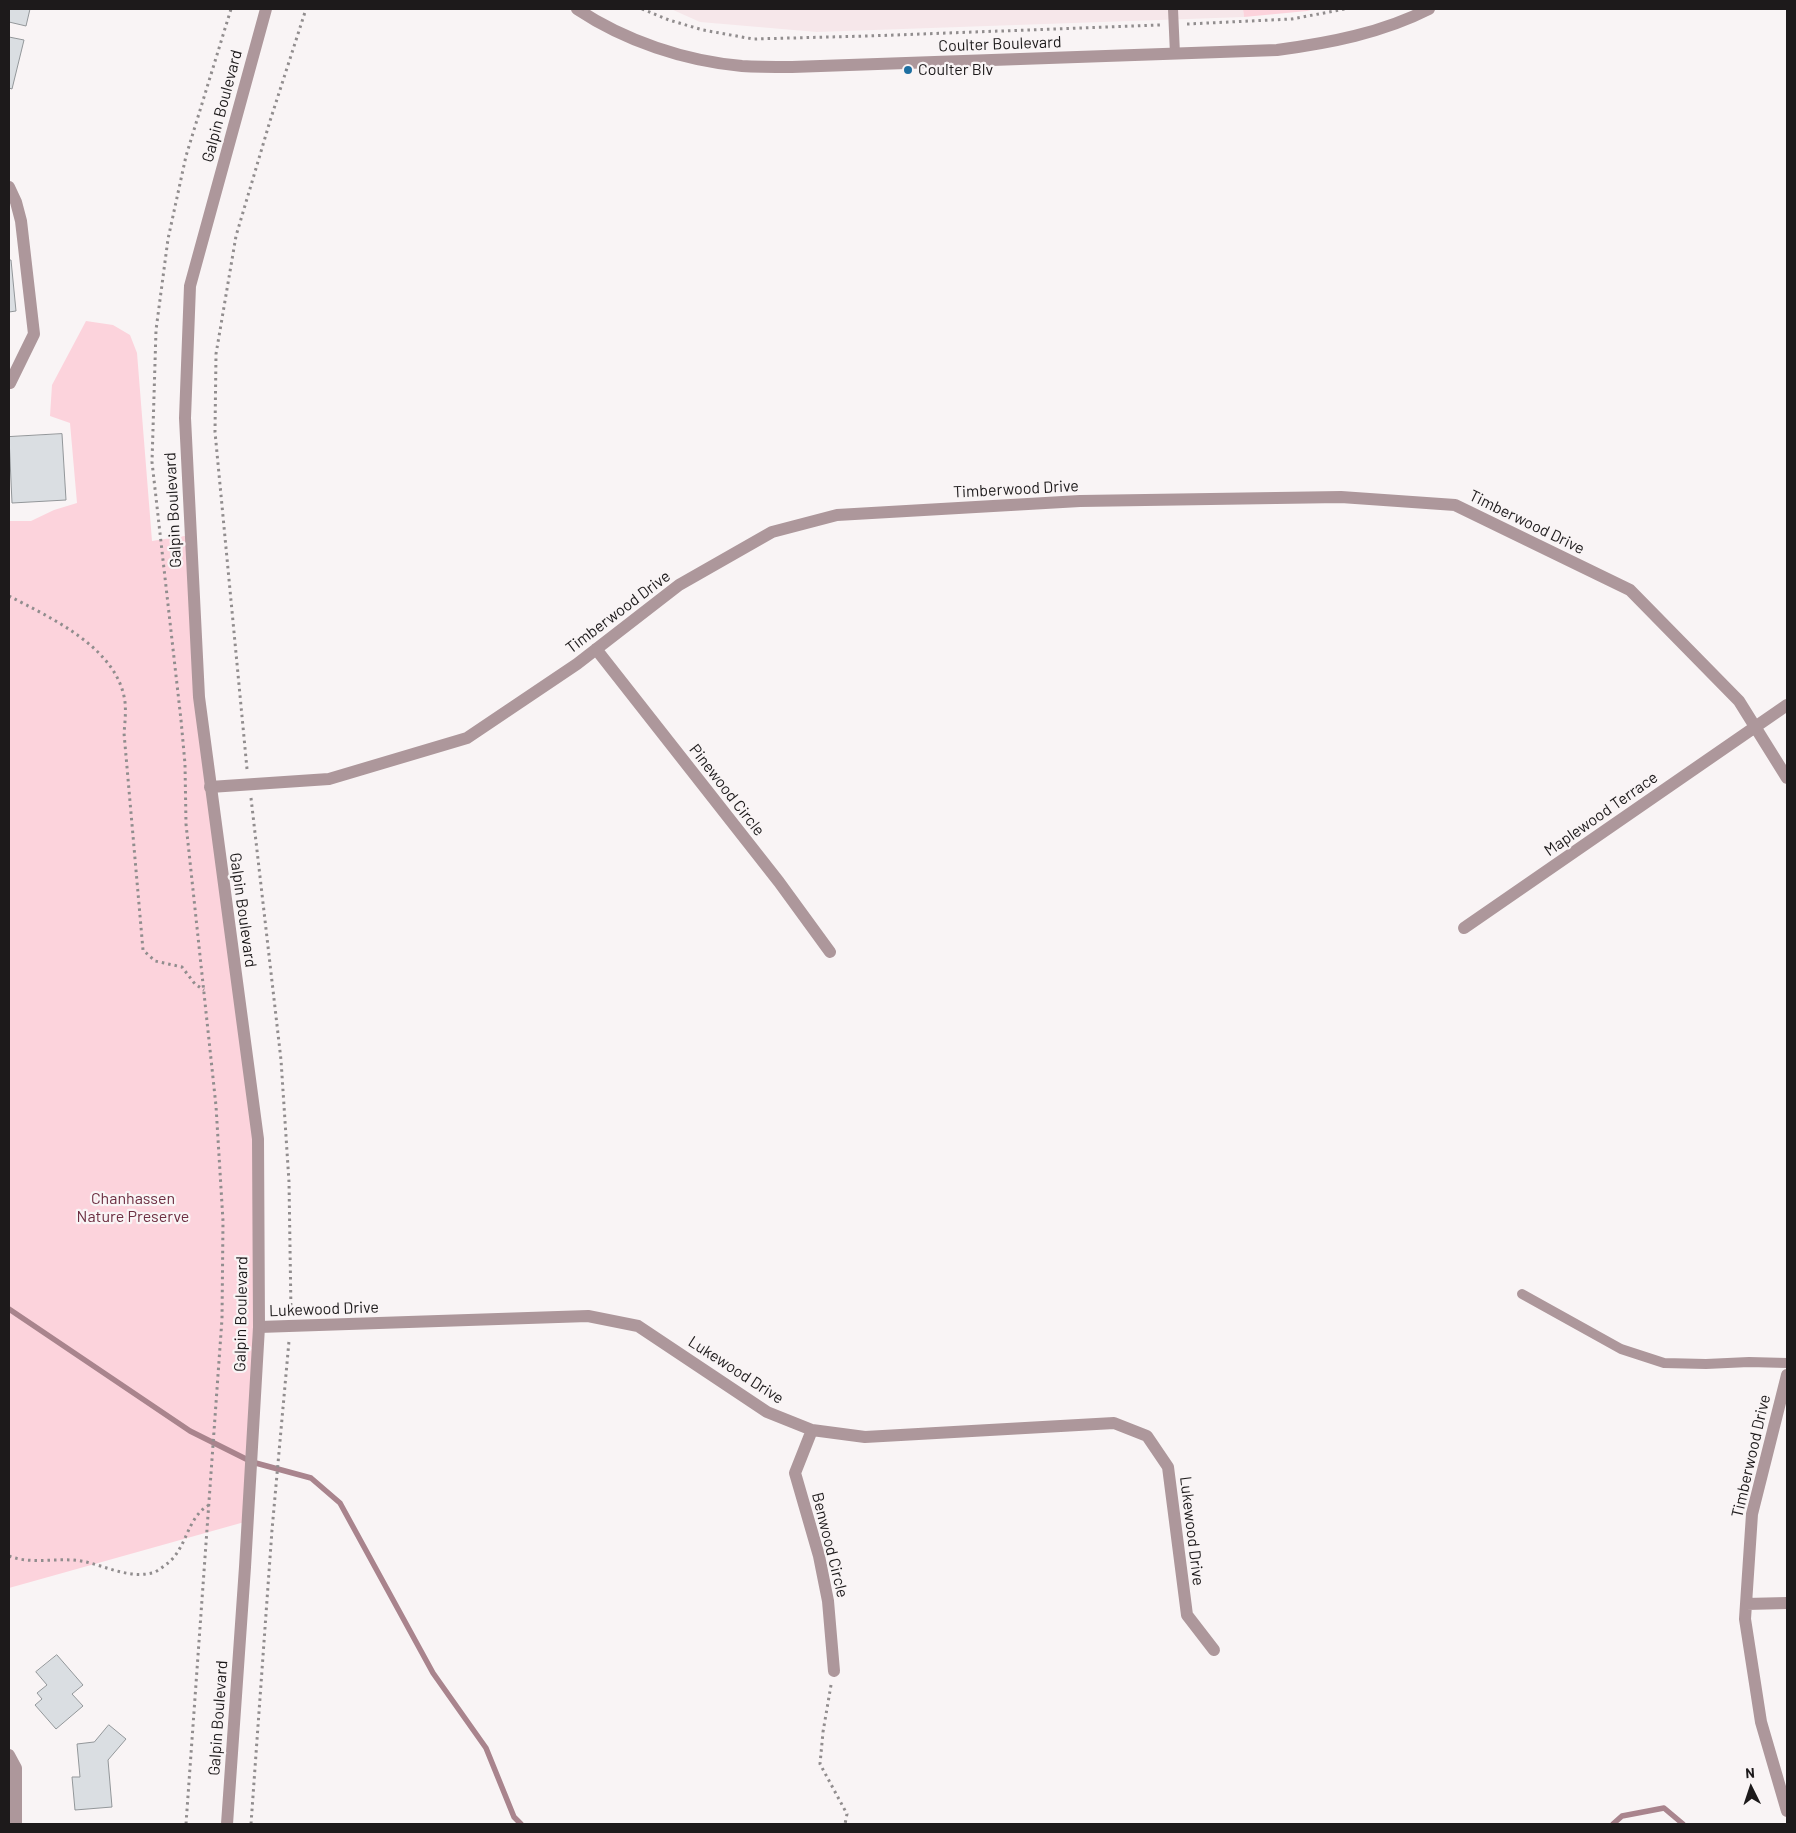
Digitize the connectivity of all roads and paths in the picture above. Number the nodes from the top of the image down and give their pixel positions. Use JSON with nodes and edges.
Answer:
{"nodes":[{"id":1,"x":232,"y":9,"type":"edge"},
{"id":2,"x":266,"y":9,"type":"edge"},
{"id":3,"x":306,"y":9,"type":"edge"},
{"id":4,"x":577,"y":9,"type":"edge"},
{"id":5,"x":642,"y":9,"type":"edge"},
{"id":6,"x":1173,"y":9,"type":"edge"},
{"id":7,"x":1345,"y":9,"type":"edge"},
{"id":8,"x":1429,"y":9,"type":"edge"},
{"id":9,"x":1174,"y":24,"type":"junction"},
{"id":10,"x":1175,"y":54,"type":"junction"},
{"id":11,"x":9,"y":186,"type":"edge"},
{"id":12,"x":10,"y":383,"type":"dead end"},
{"id":13,"x":9,"y":596,"type":"edge"},
{"id":14,"x":596,"y":649,"type":"junction"},
{"id":15,"x":1787,"y":705,"type":"edge"},
{"id":16,"x":1755,"y":726,"type":"junction"},
{"id":17,"x":1787,"y":778,"type":"edge"},
{"id":18,"x":249,"y":784,"type":"junction"},
{"id":19,"x":210,"y":787,"type":"junction"},
{"id":20,"x":1464,"y":928,"type":"dead end"},
{"id":21,"x":830,"y":952,"type":"dead end"},
{"id":22,"x":204,"y":990,"type":"junction"},
{"id":23,"x":1522,"y":1294,"type":"dead end"},
{"id":24,"x":291,"y":1326,"type":"junction"},
{"id":25,"x":259,"y":1327,"type":"junction"},
{"id":26,"x":1787,"y":1363,"type":"edge"},
{"id":27,"x":1787,"y":1375,"type":"edge"},
{"id":28,"x":812,"y":1430,"type":"junction"},
{"id":29,"x":210,"y":1505,"type":"junction"},
{"id":30,"x":9,"y":1556,"type":"edge"},
{"id":31,"x":1787,"y":1603,"type":"edge"},
{"id":32,"x":1746,"y":1604,"type":"junction"},
{"id":33,"x":1214,"y":1650,"type":"dead end"},
{"id":34,"x":834,"y":1671,"type":"joint"},
{"id":35,"x":9,"y":1755,"type":"edge"},
{"id":36,"x":1787,"y":1811,"type":"edge"},
{"id":37,"x":16,"y":1824,"type":"edge"},
{"id":38,"x":186,"y":1824,"type":"edge"},
{"id":39,"x":226,"y":1824,"type":"edge"},
{"id":40,"x":251,"y":1824,"type":"edge"},
{"id":41,"x":845,"y":1824,"type":"edge"}],
"edges":[{"from":1,"to":22,"type":"path"},
{"from":2,"to":19,"type":"street","name":"Galpin Boulevard"},
{"from":3,"to":18,"type":"path"},
{"from":4,"to":10,"type":"street","name":"Coulter Boulevard"},
{"from":5,"to":9,"type":"path"},
{"from":6,"to":9,"type":"lane"},
{"from":7,"to":9,"type":"path"},
{"from":8,"to":10,"type":"street","name":"Coulter Boulevard"},
{"from":9,"to":10,"type":"lane"},
{"from":11,"to":12,"type":"street"},
{"from":13,"to":22,"type":"path"},
{"from":14,"to":16,"type":"street","name":"Timberwood Drive"},
{"from":14,"to":18,"type":"street","name":"Timberwood Drive"},
{"from":14,"to":21,"type":"street","name":"Pinewood Circle"},
{"from":15,"to":16,"type":"street","name":"Maplewood Terrace"},
{"from":16,"to":17,"type":"street","name":"Timberwood Drive"},
{"from":16,"to":20,"type":"street","name":"Maplewood Terrace"},
{"from":18,"to":19,"type":"street","name":"Timberwood Drive"},
{"from":18,"to":24,"type":"path"},
{"from":19,"to":25,"type":"street","name":"Galpin Boulevard"},
{"from":22,"to":29,"type":"path"},
{"from":23,"to":26,"type":"lane"},
{"from":24,"to":25,"type":"street","name":"Lukewood Drive"},
{"from":24,"to":28,"type":"street","name":"Lukewood Drive"},
{"from":24,"to":40,"type":"path"},
{"from":25,"to":39,"type":"street","name":"Galpin Boulevard"},
{"from":27,"to":32,"type":"street","name":"Timberwood Drive"},
{"from":28,"to":33,"type":"street","name":"Lukewood Drive"},
{"from":28,"to":34,"type":"street","name":"Benwood Circle"},
{"from":29,"to":30,"type":"path"},
{"from":29,"to":38,"type":"path"},
{"from":31,"to":32,"type":"street"},
{"from":32,"to":36,"type":"street","name":"Timberwood Drive"},
{"from":34,"to":41,"type":"path"},
{"from":35,"to":37,"type":"street"}]}
